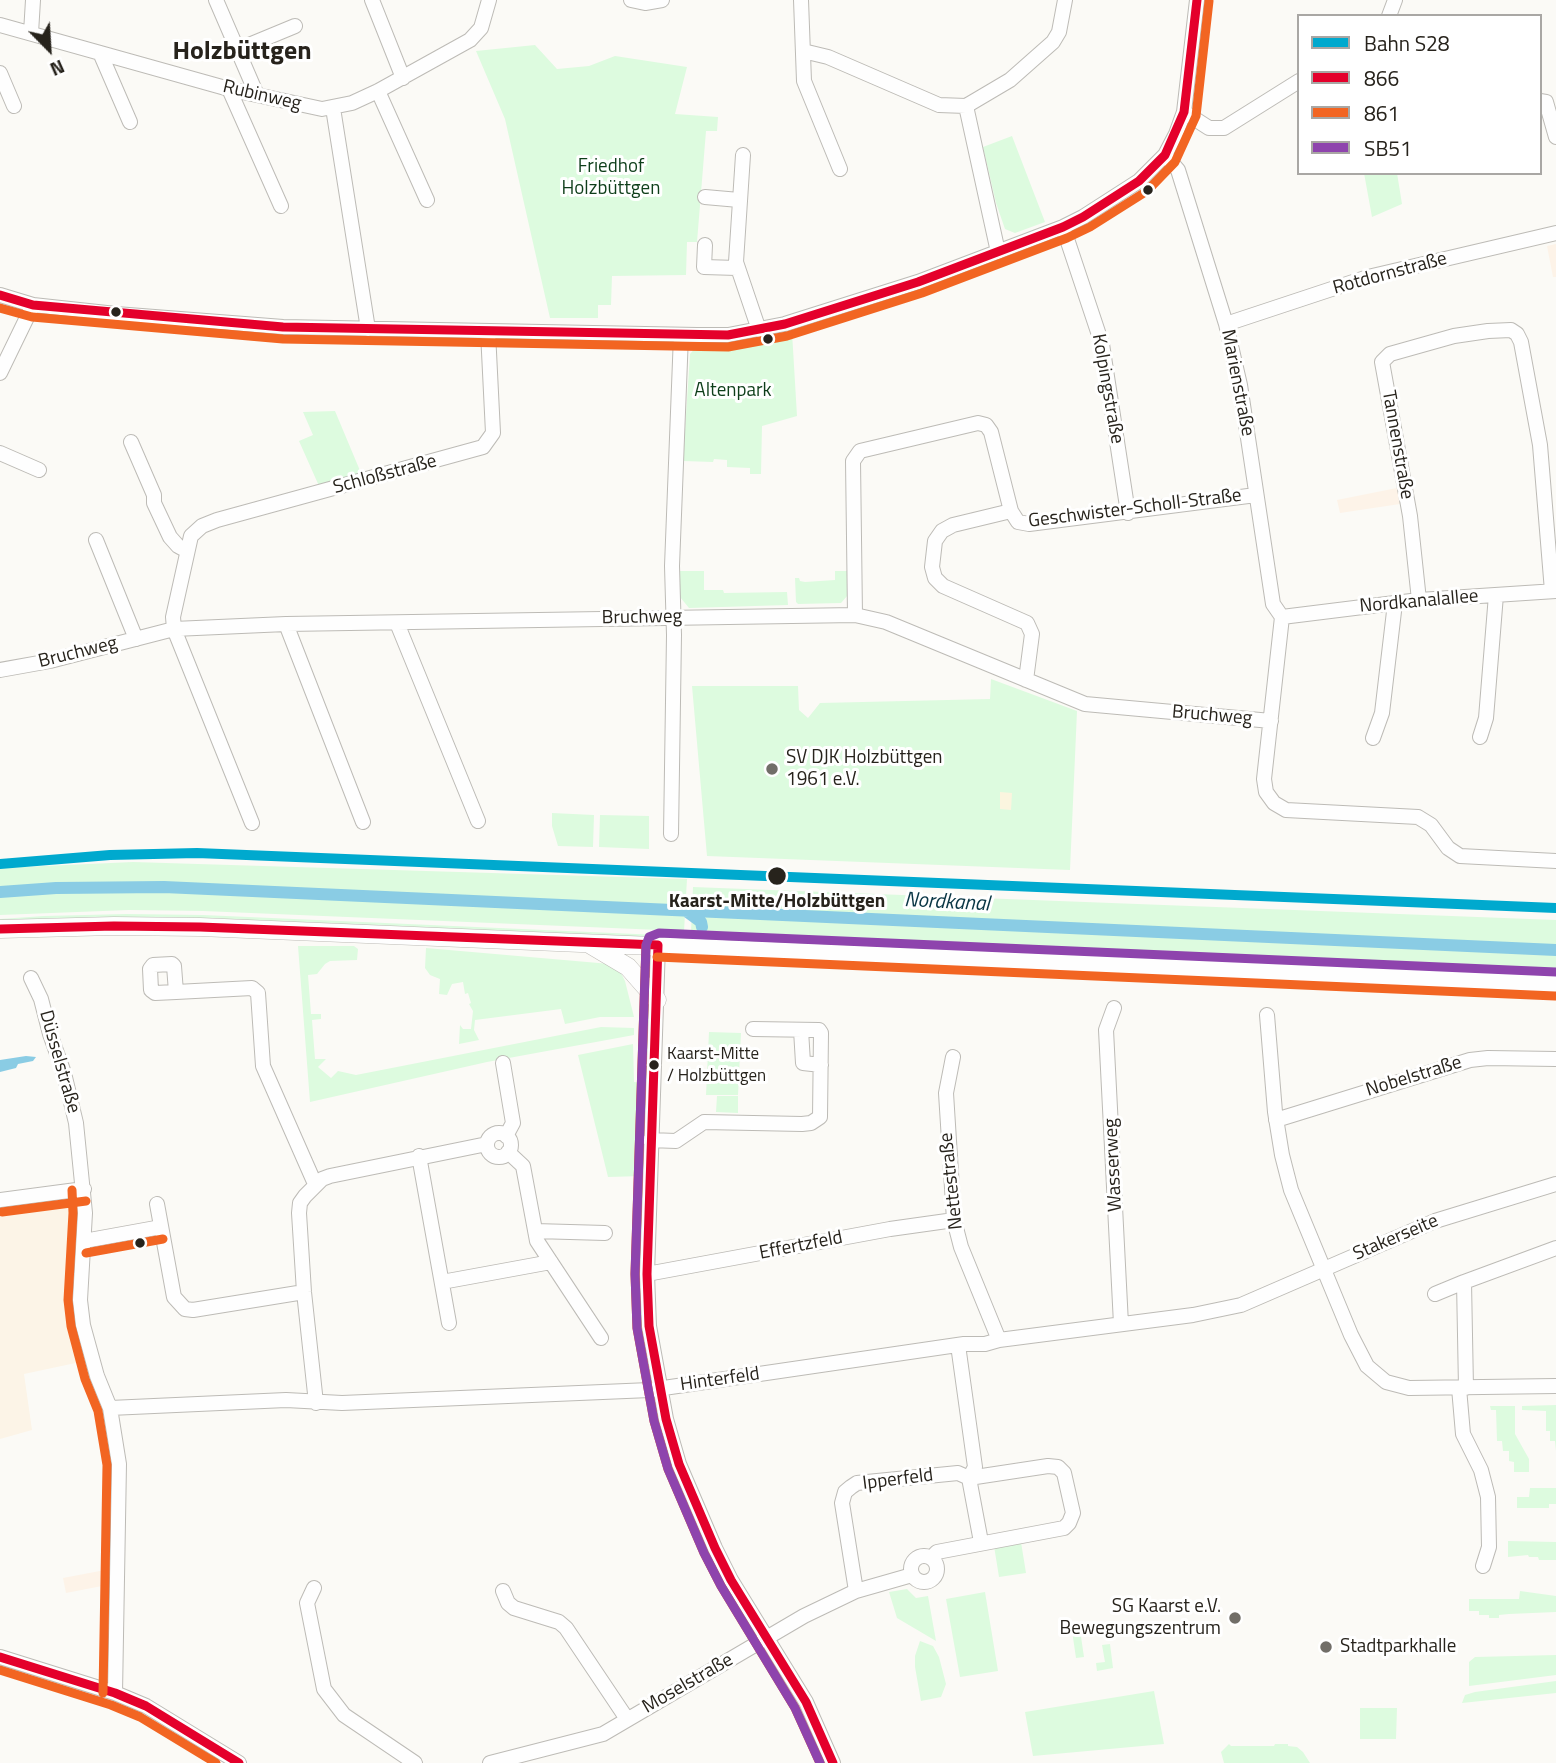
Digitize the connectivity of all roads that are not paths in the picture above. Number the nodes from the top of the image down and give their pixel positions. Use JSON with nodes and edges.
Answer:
{"nodes":[{"id":1,"x":33,"y":0,"type":"edge"},
{"id":2,"x":216,"y":0,"type":"edge"},
{"id":3,"x":372,"y":0,"type":"edge"},
{"id":4,"x":489,"y":0,"type":"edge"},
{"id":5,"x":631,"y":0,"type":"edge"},
{"id":6,"x":662,"y":0,"type":"edge"},
{"id":7,"x":801,"y":0,"type":"edge"},
{"id":8,"x":1065,"y":0,"type":"edge"},
{"id":9,"x":1197,"y":0,"type":"edge"},
{"id":10,"x":0,"y":25,"type":"edge"},
{"id":11,"x":295,"y":26,"type":"dead end"},
{"id":12,"x":31,"y":33,"type":"junction"},
{"id":13,"x":237,"y":50,"type":"junction"},
{"id":14,"x":803,"y":51,"type":"junction"},
{"id":15,"x":101,"y":55,"type":"junction"},
{"id":16,"x":0,"y":73,"type":"edge"},
{"id":17,"x":403,"y":78,"type":"junction"},
{"id":18,"x":1297,"y":82,"type":"edge"},
{"id":19,"x":229,"y":89,"type":"junction"},
{"id":20,"x":378,"y":91,"type":"junction"},
{"id":21,"x":257,"y":95,"type":"junction"},
{"id":22,"x":1547,"y":102,"type":"edge"},
{"id":23,"x":14,"y":106,"type":"dead end"},
{"id":24,"x":966,"y":106,"type":"junction"},
{"id":25,"x":333,"y":108,"type":"junction"},
{"id":26,"x":1184,"y":112,"type":"junction"},
{"id":27,"x":130,"y":122,"type":"dead end"},
{"id":28,"x":1556,"y":137,"type":"edge"},
{"id":29,"x":743,"y":155,"type":"dead end"},
{"id":30,"x":1166,"y":155,"type":"junction"},
{"id":31,"x":840,"y":169,"type":"dead end"},
{"id":32,"x":705,"y":197,"type":"dead end"},
{"id":33,"x":427,"y":200,"type":"dead end"},
{"id":34,"x":739,"y":200,"type":"junction"},
{"id":35,"x":281,"y":206,"type":"dead end"},
{"id":36,"x":1063,"y":227,"type":"junction"},
{"id":37,"x":1556,"y":233,"type":"edge"},
{"id":38,"x":705,"y":245,"type":"dead end"},
{"id":39,"x":998,"y":253,"type":"junction"},
{"id":40,"x":737,"y":268,"type":"junction"},
{"id":41,"x":0,"y":295,"type":"edge"},
{"id":42,"x":33,"y":304,"type":"junction"},
{"id":43,"x":1227,"y":324,"type":"junction"},
{"id":44,"x":368,"y":329,"type":"junction"},
{"id":45,"x":759,"y":330,"type":"junction"},
{"id":46,"x":488,"y":332,"type":"junction"},
{"id":47,"x":681,"y":335,"type":"junction"},
{"id":48,"x":0,"y":373,"type":"edge"},
{"id":49,"x":131,"y":442,"type":"dead end"},
{"id":50,"x":0,"y":453,"type":"edge"},
{"id":51,"x":39,"y":470,"type":"dead end"},
{"id":52,"x":1256,"y":495,"type":"junction"},
{"id":53,"x":1011,"y":511,"type":"junction"},
{"id":54,"x":1128,"y":513,"type":"junction"},
{"id":55,"x":96,"y":540,"type":"dead end"},
{"id":56,"x":187,"y":551,"type":"junction"},
{"id":57,"x":1554,"y":591,"type":"edge"},
{"id":58,"x":1496,"y":595,"type":"junction"},
{"id":59,"x":1419,"y":600,"type":"junction"},
{"id":60,"x":1395,"y":603,"type":"junction"},
{"id":61,"x":855,"y":615,"type":"junction"},
{"id":62,"x":1282,"y":617,"type":"junction"},
{"id":63,"x":672,"y":618,"type":"junction"},
{"id":64,"x":397,"y":623,"type":"junction"},
{"id":65,"x":286,"y":624,"type":"junction"},
{"id":66,"x":174,"y":629,"type":"junction"},
{"id":67,"x":136,"y":639,"type":"junction"},
{"id":68,"x":0,"y":670,"type":"edge"},
{"id":69,"x":1026,"y":680,"type":"junction"},
{"id":70,"x":1271,"y":721,"type":"junction"},
{"id":71,"x":1480,"y":737,"type":"dead end"},
{"id":72,"x":1373,"y":738,"type":"dead end"},
{"id":73,"x":478,"y":821,"type":"dead end"},
{"id":74,"x":363,"y":822,"type":"dead end"},
{"id":75,"x":252,"y":823,"type":"dead end"},
{"id":76,"x":671,"y":834,"type":"dead end"},
{"id":77,"x":1556,"y":861,"type":"edge"},
{"id":78,"x":0,"y":929,"type":"edge"},
{"id":79,"x":588,"y":943,"type":"junction"},
{"id":80,"x":658,"y":946,"type":"junction"},
{"id":81,"x":31,"y":978,"type":"dead end"},
{"id":82,"x":1556,"y":984,"type":"edge"},
{"id":83,"x":176,"y":992,"type":"dead end"},
{"id":84,"x":657,"y":1000,"type":"junction"},
{"id":85,"x":1114,"y":1009,"type":"dead end"},
{"id":86,"x":1267,"y":1015,"type":"dead end"},
{"id":87,"x":753,"y":1028,"type":"dead end"},
{"id":88,"x":801,"y":1030,"type":"junction"},
{"id":89,"x":953,"y":1057,"type":"dead end"},
{"id":90,"x":1556,"y":1059,"type":"edge"},
{"id":91,"x":503,"y":1063,"type":"dead end"},
{"id":92,"x":821,"y":1065,"type":"junction"},
{"id":93,"x":1276,"y":1121,"type":"junction"},
{"id":94,"x":506,"y":1136,"type":"junction"},
{"id":95,"x":650,"y":1140,"type":"junction"},
{"id":96,"x":487,"y":1144,"type":"junction"},
{"id":97,"x":508,"y":1152,"type":"junction"},
{"id":98,"x":419,"y":1156,"type":"junction"},
{"id":99,"x":315,"y":1184,"type":"junction"},
{"id":100,"x":1556,"y":1184,"type":"edge"},
{"id":101,"x":84,"y":1189,"type":"junction"},
{"id":102,"x":0,"y":1200,"type":"edge"},
{"id":103,"x":157,"y":1204,"type":"dead end"},
{"id":104,"x":954,"y":1220,"type":"junction"},
{"id":105,"x":161,"y":1227,"type":"junction"},
{"id":106,"x":535,"y":1231,"type":"junction"},
{"id":107,"x":605,"y":1233,"type":"dead end"},
{"id":108,"x":84,"y":1241,"type":"junction"},
{"id":109,"x":1556,"y":1248,"type":"edge"},
{"id":110,"x":551,"y":1262,"type":"junction"},
{"id":111,"x":1323,"y":1270,"type":"junction"},
{"id":112,"x":647,"y":1274,"type":"junction"},
{"id":113,"x":442,"y":1282,"type":"junction"},
{"id":114,"x":1464,"y":1282,"type":"junction"},
{"id":115,"x":304,"y":1292,"type":"junction"},
{"id":116,"x":1435,"y":1294,"type":"dead end"},
{"id":117,"x":1241,"y":1304,"type":"joint"},
{"id":118,"x":449,"y":1323,"type":"dead end"},
{"id":119,"x":1121,"y":1324,"type":"junction"},
{"id":120,"x":601,"y":1338,"type":"dead end"},
{"id":121,"x":999,"y":1339,"type":"junction"},
{"id":122,"x":958,"y":1345,"type":"junction"},
{"id":123,"x":1556,"y":1386,"type":"edge"},
{"id":124,"x":660,"y":1388,"type":"junction"},
{"id":125,"x":1463,"y":1388,"type":"junction"},
{"id":126,"x":316,"y":1403,"type":"junction"},
{"id":127,"x":110,"y":1408,"type":"junction"},
{"id":128,"x":969,"y":1478,"type":"junction"},
{"id":129,"x":981,"y":1542,"type":"junction"},
{"id":130,"x":1483,"y":1566,"type":"dead end"},
{"id":131,"x":314,"y":1588,"type":"dead end"},
{"id":132,"x":503,"y":1591,"type":"dead end"},
{"id":133,"x":856,"y":1591,"type":"junction"},
{"id":134,"x":766,"y":1638,"type":"junction"},
{"id":135,"x":0,"y":1657,"type":"edge"},
{"id":136,"x":115,"y":1693,"type":"junction"},
{"id":137,"x":627,"y":1720,"type":"junction"},
{"id":138,"x":239,"y":1763,"type":"edge"},
{"id":139,"x":415,"y":1763,"type":"edge"},
{"id":140,"x":491,"y":1763,"type":"edge"},
{"id":141,"x":833,"y":1763,"type":"edge"}],
"edges":[{"from":1,"to":12,"type":"street"},
{"from":2,"to":13,"type":"street"},
{"from":3,"to":17,"type":"street"},
{"from":4,"to":17,"type":"street","name":"Rubinweg"},
{"from":5,"to":6,"type":"street"},
{"from":7,"to":14,"type":"street"},
{"from":8,"to":24,"type":"street"},
{"from":9,"to":26,"type":"street"},
{"from":10,"to":12,"type":"street","name":"Rubinweg"},
{"from":11,"to":13,"type":"street"},
{"from":12,"to":15,"type":"street","name":"Rubinweg"},
{"from":13,"to":21,"type":"street"},
{"from":14,"to":24,"type":"street"},
{"from":14,"to":31,"type":"street"},
{"from":15,"to":19,"type":"street","name":"Rubinweg"},
{"from":15,"to":27,"type":"street"},
{"from":16,"to":23,"type":"street"},
{"from":17,"to":20,"type":"street","name":"Rubinweg"},
{"from":18,"to":26,"type":"street"},
{"from":19,"to":21,"type":"street","name":"Rubinweg"},
{"from":19,"to":35,"type":"street"},
{"from":20,"to":25,"type":"street","name":"Rubinweg"},
{"from":20,"to":33,"type":"street"},
{"from":21,"to":25,"type":"street","name":"Rubinweg"},
{"from":22,"to":28,"type":"street"},
{"from":24,"to":39,"type":"street"},
{"from":25,"to":44,"type":"street"},
{"from":26,"to":30,"type":"street"},
{"from":29,"to":34,"type":"street"},
{"from":30,"to":36,"type":"street"},
{"from":30,"to":43,"type":"street","name":"Marienstraße"},
{"from":32,"to":34,"type":"street"},
{"from":34,"to":40,"type":"street"},
{"from":36,"to":39,"type":"street"},
{"from":36,"to":54,"type":"street","name":"Kolpingstraße"},
{"from":37,"to":43,"type":"street","name":"Rotdornstraße"},
{"from":38,"to":40,"type":"street"},
{"from":39,"to":45,"type":"street"},
{"from":40,"to":45,"type":"street"},
{"from":41,"to":42,"type":"street"},
{"from":42,"to":44,"type":"street"},
{"from":42,"to":48,"type":"street"},
{"from":43,"to":52,"type":"street","name":"Marienstraße"},
{"from":44,"to":46,"type":"street"},
{"from":45,"to":47,"type":"street"},
{"from":46,"to":47,"type":"street"},
{"from":46,"to":56,"type":"street","name":"Schloßstraße"},
{"from":47,"to":63,"type":"street"},
{"from":49,"to":56,"type":"street"},
{"from":50,"to":51,"type":"street"},
{"from":52,"to":54,"type":"street","name":"Geschwister-Scholl-Straße"},
{"from":52,"to":62,"type":"street","name":"Marienstraße"},
{"from":53,"to":54,"type":"street","name":"Geschwister-Scholl-Straße"},
{"from":53,"to":61,"type":"street"},
{"from":53,"to":69,"type":"street","name":"Geschwister-Scholl-Straße"},
{"from":55,"to":67,"type":"street"},
{"from":56,"to":66,"type":"street","name":"Schloßstraße"},
{"from":57,"to":58,"type":"street","name":"Nordkanalallee"},
{"from":57,"to":59,"type":"street","name":"Tannenstraße"},
{"from":58,"to":59,"type":"street","name":"Nordkanalallee"},
{"from":58,"to":71,"type":"street"},
{"from":59,"to":60,"type":"street","name":"Nordkanalallee"},
{"from":60,"to":62,"type":"street","name":"Nordkanalallee"},
{"from":60,"to":72,"type":"street"},
{"from":61,"to":63,"type":"street","name":"Bruchweg"},
{"from":61,"to":69,"type":"street","name":"Bruchweg"},
{"from":62,"to":70,"type":"street"},
{"from":63,"to":64,"type":"street","name":"Bruchweg"},
{"from":63,"to":76,"type":"street"},
{"from":64,"to":65,"type":"street","name":"Bruchweg"},
{"from":64,"to":73,"type":"street"},
{"from":65,"to":66,"type":"street","name":"Bruchweg"},
{"from":65,"to":74,"type":"street"},
{"from":66,"to":67,"type":"street","name":"Bruchweg"},
{"from":66,"to":75,"type":"street"},
{"from":67,"to":68,"type":"street","name":"Bruchweg"},
{"from":69,"to":70,"type":"street","name":"Bruchweg"},
{"from":70,"to":77,"type":"street"},
{"from":78,"to":79,"type":"main road"},
{"from":79,"to":80,"type":"main road"},
{"from":79,"to":84,"type":"main road"},
{"from":80,"to":82,"type":"main road"},
{"from":80,"to":84,"type":"street"},
{"from":81,"to":101,"type":"street","name":"Düsselstraße"},
{"from":83,"to":99,"type":"street"},
{"from":84,"to":95,"type":"street"},
{"from":85,"to":119,"type":"street","name":"Wasserweg"},
{"from":86,"to":93,"type":"street"},
{"from":87,"to":88,"type":"street"},
{"from":88,"to":92,"type":"street"},
{"from":88,"to":92,"type":"street"},
{"from":89,"to":104,"type":"street","name":"Nettestraße"},
{"from":90,"to":93,"type":"street","name":"Nobelstraße"},
{"from":91,"to":94,"type":"street"},
{"from":92,"to":95,"type":"street"},
{"from":93,"to":111,"type":"street"},
{"from":94,"to":96,"type":"street"},
{"from":94,"to":97,"type":"street"},
{"from":95,"to":112,"type":"street"},
{"from":96,"to":97,"type":"street"},
{"from":96,"to":98,"type":"street"},
{"from":97,"to":106,"type":"street"},
{"from":98,"to":99,"type":"street"},
{"from":98,"to":113,"type":"street"},
{"from":99,"to":115,"type":"street"},
{"from":100,"to":111,"type":"street","name":"Stakerseite"},
{"from":101,"to":102,"type":"street"},
{"from":101,"to":108,"type":"street","name":"Düsselstraße"},
{"from":103,"to":105,"type":"street"},
{"from":104,"to":112,"type":"street","name":"Effertzfeld"},
{"from":104,"to":121,"type":"street","name":"Nettestraße"},
{"from":105,"to":108,"type":"street"},
{"from":105,"to":115,"type":"street"},
{"from":106,"to":107,"type":"street"},
{"from":106,"to":110,"type":"street"},
{"from":108,"to":127,"type":"street","name":"Düsselstraße"},
{"from":109,"to":114,"type":"street"},
{"from":110,"to":113,"type":"street"},
{"from":110,"to":120,"type":"street"},
{"from":111,"to":117,"type":"street","name":"Stakerseite"},
{"from":111,"to":125,"type":"street"},
{"from":112,"to":124,"type":"street"},
{"from":113,"to":118,"type":"street"},
{"from":114,"to":116,"type":"street"},
{"from":114,"to":125,"type":"street"},
{"from":115,"to":126,"type":"street"},
{"from":117,"to":119,"type":"street","name":"Hinterfeld"},
{"from":119,"to":121,"type":"street","name":"Hinterfeld"},
{"from":121,"to":122,"type":"street","name":"Hinterfeld"},
{"from":122,"to":124,"type":"street","name":"Hinterfeld"},
{"from":122,"to":128,"type":"street"},
{"from":123,"to":125,"type":"street"},
{"from":124,"to":126,"type":"street","name":"Hinterfeld"},
{"from":124,"to":134,"type":"street"},
{"from":125,"to":130,"type":"street"},
{"from":126,"to":127,"type":"street","name":"Hinterfeld"},
{"from":127,"to":136,"type":"street","name":"Düsselstraße"},
{"from":128,"to":129,"type":"street"},
{"from":128,"to":129,"type":"street"},
{"from":128,"to":133,"type":"street","name":"Ipperfeld"},
{"from":129,"to":133,"type":"street","name":"Moselstraße"},
{"from":131,"to":139,"type":"street"},
{"from":132,"to":137,"type":"street","name":"Moselstraße"},
{"from":133,"to":134,"type":"street","name":"Moselstraße"},
{"from":134,"to":137,"type":"street","name":"Moselstraße"},
{"from":134,"to":141,"type":"street"},
{"from":135,"to":136,"type":"street"},
{"from":136,"to":138,"type":"street"},
{"from":137,"to":140,"type":"street"}]}
